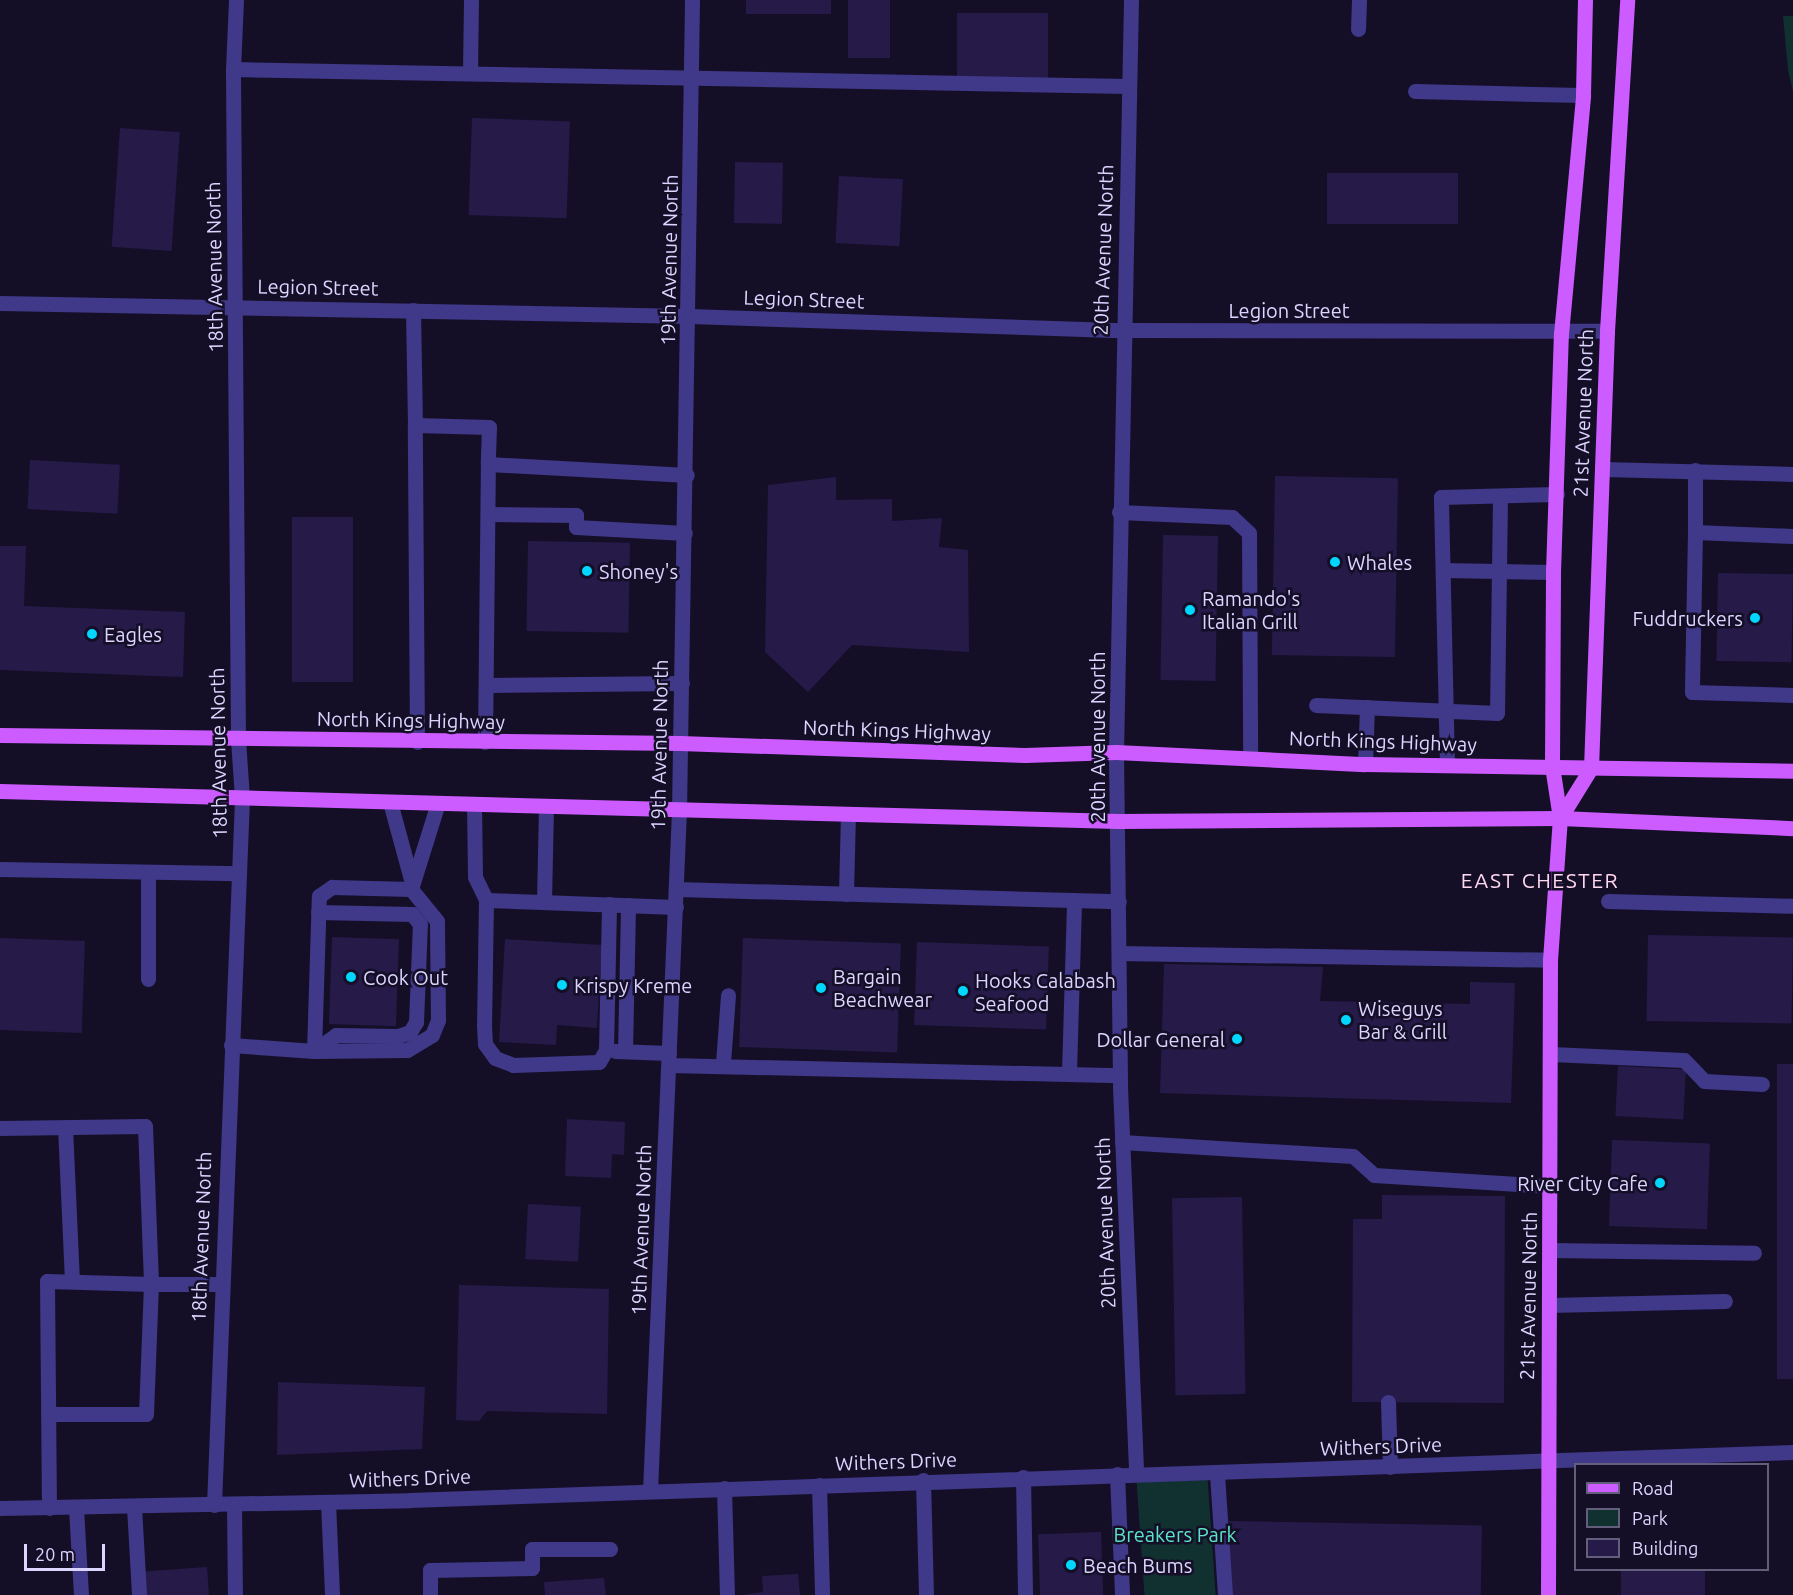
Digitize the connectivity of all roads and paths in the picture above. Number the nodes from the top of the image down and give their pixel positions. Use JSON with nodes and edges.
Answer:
{"nodes":[{"id":1,"x":236,"y":0,"type":"edge"},
{"id":2,"x":471,"y":0,"type":"edge"},
{"id":3,"x":692,"y":0,"type":"edge"},
{"id":4,"x":1131,"y":0,"type":"edge"},
{"id":5,"x":1359,"y":0,"type":"edge"},
{"id":6,"x":1585,"y":0,"type":"edge"},
{"id":7,"x":1627,"y":0,"type":"edge"},
{"id":8,"x":1358,"y":29,"type":"dead end"},
{"id":9,"x":232,"y":69,"type":"junction"},
{"id":10,"x":470,"y":72,"type":"junction"},
{"id":11,"x":692,"y":76,"type":"junction"},
{"id":12,"x":1128,"y":86,"type":"junction"},
{"id":13,"x":1415,"y":91,"type":"dead end"},
{"id":14,"x":1584,"y":95,"type":"junction"},
{"id":15,"x":0,"y":303,"type":"edge"},
{"id":16,"x":236,"y":306,"type":"junction"},
{"id":17,"x":412,"y":310,"type":"junction"},
{"id":18,"x":690,"y":316,"type":"junction"},
{"id":19,"x":1121,"y":330,"type":"junction"},
{"id":20,"x":1607,"y":331,"type":"junction"},
{"id":21,"x":1561,"y":334,"type":"junction"},
{"id":22,"x":416,"y":425,"type":"junction"},
{"id":23,"x":488,"y":464,"type":"junction"},
{"id":24,"x":1603,"y":469,"type":"junction"},
{"id":25,"x":1695,"y":470,"type":"junction"},
{"id":26,"x":1793,"y":474,"type":"edge"},
{"id":27,"x":687,"y":475,"type":"junction"},
{"id":28,"x":1557,"y":494,"type":"junction"},
{"id":29,"x":1500,"y":496,"type":"junction"},
{"id":30,"x":1119,"y":512,"type":"junction"},
{"id":31,"x":488,"y":514,"type":"junction"},
{"id":32,"x":1695,"y":532,"type":"junction"},
{"id":33,"x":685,"y":533,"type":"junction"},
{"id":34,"x":1793,"y":536,"type":"edge"},
{"id":35,"x":1501,"y":569,"type":"junction"},
{"id":36,"x":1443,"y":570,"type":"junction"},
{"id":37,"x":1553,"y":572,"type":"junction"},
{"id":38,"x":682,"y":682,"type":"junction"},
{"id":39,"x":486,"y":685,"type":"junction"},
{"id":40,"x":1793,"y":695,"type":"edge"},
{"id":41,"x":1316,"y":705,"type":"dead end"},
{"id":42,"x":1366,"y":707,"type":"junction"},
{"id":43,"x":1446,"y":711,"type":"junction"},
{"id":44,"x":0,"y":735,"type":"edge"},
{"id":45,"x":238,"y":740,"type":"junction"},
{"id":46,"x":417,"y":742,"type":"junction"},
{"id":47,"x":485,"y":742,"type":"junction"},
{"id":48,"x":680,"y":743,"type":"junction"},
{"id":49,"x":1116,"y":752,"type":"junction"},
{"id":50,"x":1250,"y":757,"type":"junction"},
{"id":51,"x":1365,"y":764,"type":"junction"},
{"id":52,"x":1447,"y":765,"type":"junction"},
{"id":53,"x":1551,"y":766,"type":"junction"},
{"id":54,"x":1591,"y":768,"type":"junction"},
{"id":55,"x":1793,"y":771,"type":"edge"},
{"id":56,"x":0,"y":791,"type":"edge"},
{"id":57,"x":242,"y":798,"type":"junction"},
{"id":58,"x":390,"y":802,"type":"junction"},
{"id":59,"x":438,"y":804,"type":"junction"},
{"id":60,"x":474,"y":804,"type":"junction"},
{"id":61,"x":546,"y":807,"type":"junction"},
{"id":62,"x":679,"y":811,"type":"junction"},
{"id":63,"x":848,"y":814,"type":"junction"},
{"id":64,"x":1560,"y":819,"type":"junction"},
{"id":65,"x":1118,"y":821,"type":"junction"},
{"id":66,"x":1793,"y":828,"type":"edge"},
{"id":67,"x":0,"y":869,"type":"edge"},
{"id":68,"x":148,"y":872,"type":"junction"},
{"id":69,"x":239,"y":873,"type":"junction"},
{"id":70,"x":412,"y":886,"type":"junction"},
{"id":71,"x":677,"y":890,"type":"junction"},
{"id":72,"x":846,"y":894,"type":"junction"},
{"id":73,"x":486,"y":900,"type":"junction"},
{"id":74,"x":1074,"y":900,"type":"junction"},
{"id":75,"x":1608,"y":901,"type":"dead end"},
{"id":76,"x":544,"y":902,"type":"junction"},
{"id":77,"x":1119,"y":902,"type":"junction"},
{"id":78,"x":609,"y":904,"type":"junction"},
{"id":79,"x":628,"y":905,"type":"junction"},
{"id":80,"x":1793,"y":906,"type":"edge"},
{"id":81,"x":676,"y":907,"type":"junction"},
{"id":82,"x":318,"y":912,"type":"junction"},
{"id":83,"x":1119,"y":953,"type":"junction"},
{"id":84,"x":1550,"y":960,"type":"junction"},
{"id":85,"x":148,"y":979,"type":"dead end"},
{"id":86,"x":728,"y":995,"type":"dead end"},
{"id":87,"x":231,"y":1045,"type":"junction"},
{"id":88,"x":606,"y":1050,"type":"junction"},
{"id":89,"x":625,"y":1051,"type":"junction"},
{"id":90,"x":314,"y":1052,"type":"junction"},
{"id":91,"x":1551,"y":1054,"type":"junction"},
{"id":92,"x":669,"y":1059,"type":"junction"},
{"id":93,"x":723,"y":1063,"type":"junction"},
{"id":94,"x":1069,"y":1072,"type":"junction"},
{"id":95,"x":1120,"y":1075,"type":"junction"},
{"id":96,"x":1762,"y":1084,"type":"dead end"},
{"id":97,"x":65,"y":1127,"type":"junction"},
{"id":98,"x":0,"y":1128,"type":"edge"},
{"id":99,"x":1122,"y":1142,"type":"junction"},
{"id":100,"x":1551,"y":1186,"type":"junction"},
{"id":101,"x":1550,"y":1250,"type":"junction"},
{"id":102,"x":1754,"y":1253,"type":"dead end"},
{"id":103,"x":72,"y":1281,"type":"junction"},
{"id":104,"x":150,"y":1284,"type":"junction"},
{"id":105,"x":220,"y":1284,"type":"junction"},
{"id":106,"x":1725,"y":1301,"type":"dead end"},
{"id":107,"x":1549,"y":1305,"type":"junction"},
{"id":108,"x":1388,"y":1402,"type":"dead end"},
{"id":109,"x":48,"y":1414,"type":"junction"},
{"id":110,"x":1793,"y":1452,"type":"edge"},
{"id":111,"x":1546,"y":1460,"type":"junction"},
{"id":112,"x":1390,"y":1467,"type":"junction"},
{"id":113,"x":1136,"y":1473,"type":"junction"},
{"id":114,"x":1117,"y":1474,"type":"junction"},
{"id":115,"x":1217,"y":1474,"type":"junction"},
{"id":116,"x":1023,"y":1477,"type":"junction"},
{"id":117,"x":923,"y":1480,"type":"junction"},
{"id":118,"x":819,"y":1485,"type":"junction"},
{"id":119,"x":724,"y":1488,"type":"junction"},
{"id":120,"x":650,"y":1491,"type":"junction"},
{"id":121,"x":328,"y":1502,"type":"junction"},
{"id":122,"x":234,"y":1504,"type":"junction"},
{"id":123,"x":214,"y":1505,"type":"junction"},
{"id":124,"x":134,"y":1507,"type":"junction"},
{"id":125,"x":0,"y":1508,"type":"edge"},
{"id":126,"x":49,"y":1508,"type":"junction"},
{"id":127,"x":76,"y":1508,"type":"junction"},
{"id":128,"x":610,"y":1549,"type":"dead end"},
{"id":129,"x":81,"y":1595,"type":"edge"},
{"id":130,"x":139,"y":1595,"type":"edge"},
{"id":131,"x":235,"y":1595,"type":"edge"},
{"id":132,"x":332,"y":1595,"type":"edge"},
{"id":133,"x":430,"y":1595,"type":"edge"},
{"id":134,"x":727,"y":1595,"type":"edge"},
{"id":135,"x":822,"y":1595,"type":"edge"},
{"id":136,"x":926,"y":1595,"type":"edge"},
{"id":137,"x":1025,"y":1595,"type":"edge"},
{"id":138,"x":1122,"y":1595,"type":"edge"},
{"id":139,"x":1225,"y":1595,"type":"edge"},
{"id":140,"x":1548,"y":1595,"type":"edge"}],
"edges":[{"from":1,"to":9,"type":"street","name":"18th Avenue North"},
{"from":2,"to":10,"type":"street"},
{"from":3,"to":11,"type":"street","name":"19th Avenue North"},
{"from":4,"to":12,"type":"street","name":"20th Avenue North"},
{"from":5,"to":8,"type":"street"},
{"from":6,"to":14,"type":"main road","name":"21st Avenue North"},
{"from":7,"to":20,"type":"main road","name":"21st Avenue North"},
{"from":9,"to":10,"type":"street"},
{"from":9,"to":16,"type":"street","name":"18th Avenue North"},
{"from":10,"to":11,"type":"street"},
{"from":11,"to":12,"type":"street"},
{"from":11,"to":18,"type":"street","name":"19th Avenue North"},
{"from":12,"to":19,"type":"street","name":"20th Avenue North"},
{"from":13,"to":14,"type":"street"},
{"from":14,"to":21,"type":"main road","name":"21st Avenue North"},
{"from":15,"to":16,"type":"street","name":"Legion Street"},
{"from":16,"to":17,"type":"street","name":"Legion Street"},
{"from":16,"to":45,"type":"street","name":"18th Avenue North"},
{"from":17,"to":18,"type":"street","name":"Legion Street"},
{"from":17,"to":22,"type":"street"},
{"from":18,"to":19,"type":"street","name":"Legion Street"},
{"from":18,"to":27,"type":"street","name":"19th Avenue North"},
{"from":19,"to":21,"type":"street","name":"Legion Street"},
{"from":19,"to":30,"type":"street","name":"20th Avenue North"},
{"from":20,"to":21,"type":"street","name":"Legion Street"},
{"from":20,"to":24,"type":"main road","name":"21st Avenue North"},
{"from":21,"to":28,"type":"main road","name":"21st Avenue North"},
{"from":22,"to":23,"type":"street"},
{"from":22,"to":46,"type":"street"},
{"from":23,"to":27,"type":"street"},
{"from":23,"to":31,"type":"street"},
{"from":24,"to":25,"type":"street"},
{"from":24,"to":54,"type":"main road","name":"21st Avenue North"},
{"from":25,"to":26,"type":"street"},
{"from":25,"to":32,"type":"street"},
{"from":27,"to":33,"type":"street","name":"19th Avenue North"},
{"from":28,"to":29,"type":"street"},
{"from":28,"to":37,"type":"main road","name":"21st Avenue North"},
{"from":29,"to":35,"type":"street"},
{"from":29,"to":36,"type":"street"},
{"from":30,"to":49,"type":"street","name":"20th Avenue North"},
{"from":30,"to":50,"type":"street"},
{"from":31,"to":33,"type":"street"},
{"from":31,"to":39,"type":"street"},
{"from":32,"to":34,"type":"street"},
{"from":32,"to":40,"type":"street"},
{"from":33,"to":38,"type":"street","name":"19th Avenue North"},
{"from":35,"to":36,"type":"street"},
{"from":35,"to":37,"type":"street"},
{"from":35,"to":43,"type":"street"},
{"from":36,"to":43,"type":"street"},
{"from":37,"to":53,"type":"main road","name":"21st Avenue North"},
{"from":38,"to":39,"type":"street"},
{"from":38,"to":48,"type":"street","name":"19th Avenue North"},
{"from":39,"to":47,"type":"street"},
{"from":41,"to":42,"type":"street"},
{"from":42,"to":43,"type":"street"},
{"from":42,"to":51,"type":"street"},
{"from":43,"to":52,"type":"street"},
{"from":44,"to":45,"type":"main road","name":"North Kings Highway"},
{"from":45,"to":46,"type":"main road","name":"North Kings Highway"},
{"from":45,"to":57,"type":"street","name":"18th Avenue North"},
{"from":46,"to":47,"type":"main road","name":"North Kings Highway"},
{"from":47,"to":48,"type":"main road","name":"North Kings Highway"},
{"from":48,"to":49,"type":"main road","name":"North Kings Highway"},
{"from":48,"to":62,"type":"street","name":"19th Avenue North"},
{"from":49,"to":50,"type":"main road","name":"North Kings Highway"},
{"from":49,"to":65,"type":"street","name":"20th Avenue North"},
{"from":50,"to":51,"type":"main road","name":"North Kings Highway"},
{"from":51,"to":52,"type":"main road","name":"North Kings Highway"},
{"from":52,"to":53,"type":"main road","name":"North Kings Highway"},
{"from":53,"to":54,"type":"main road","name":"North Kings Highway"},
{"from":53,"to":64,"type":"main road","name":"21st Avenue North"},
{"from":54,"to":55,"type":"main road","name":"North Kings Highway"},
{"from":54,"to":64,"type":"main road","name":"21st Avenue North"},
{"from":56,"to":57,"type":"main road"},
{"from":57,"to":58,"type":"main road"},
{"from":57,"to":69,"type":"street","name":"18th Avenue North"},
{"from":58,"to":59,"type":"main road"},
{"from":58,"to":70,"type":"street"},
{"from":59,"to":60,"type":"main road"},
{"from":59,"to":70,"type":"street"},
{"from":60,"to":61,"type":"main road"},
{"from":60,"to":73,"type":"street"},
{"from":61,"to":62,"type":"main road"},
{"from":61,"to":76,"type":"street"},
{"from":62,"to":63,"type":"main road"},
{"from":62,"to":71,"type":"street","name":"19th Avenue North"},
{"from":63,"to":65,"type":"main road"},
{"from":63,"to":72,"type":"street"},
{"from":64,"to":65,"type":"main road"},
{"from":64,"to":66,"type":"main road"},
{"from":64,"to":84,"type":"main road","name":"21st Avenue North"},
{"from":65,"to":77,"type":"street","name":"20th Avenue North"},
{"from":67,"to":68,"type":"street"},
{"from":68,"to":69,"type":"street"},
{"from":68,"to":85,"type":"street"},
{"from":69,"to":87,"type":"street","name":"18th Avenue North"},
{"from":70,"to":82,"type":"street"},
{"from":70,"to":90,"type":"street"},
{"from":71,"to":72,"type":"street"},
{"from":71,"to":81,"type":"street","name":"19th Avenue North"},
{"from":72,"to":74,"type":"street"},
{"from":73,"to":76,"type":"street"},
{"from":73,"to":88,"type":"street"},
{"from":74,"to":77,"type":"street"},
{"from":74,"to":94,"type":"street"},
{"from":75,"to":80,"type":"street"},
{"from":76,"to":78,"type":"street"},
{"from":77,"to":83,"type":"street","name":"20th Avenue North"},
{"from":78,"to":79,"type":"street"},
{"from":78,"to":88,"type":"street"},
{"from":79,"to":81,"type":"street"},
{"from":79,"to":89,"type":"street"},
{"from":81,"to":92,"type":"street","name":"19th Avenue North"},
{"from":82,"to":90,"type":"street"},
{"from":82,"to":90,"type":"street"},
{"from":83,"to":84,"type":"street"},
{"from":83,"to":95,"type":"street","name":"20th Avenue North"},
{"from":84,"to":91,"type":"main road","name":"21st Avenue North"},
{"from":86,"to":93,"type":"street"},
{"from":87,"to":90,"type":"street"},
{"from":87,"to":105,"type":"street","name":"18th Avenue North"},
{"from":88,"to":89,"type":"street"},
{"from":89,"to":92,"type":"street"},
{"from":91,"to":96,"type":"street"},
{"from":91,"to":100,"type":"main road","name":"21st Avenue North"},
{"from":92,"to":93,"type":"street"},
{"from":92,"to":120,"type":"street","name":"19th Avenue North"},
{"from":93,"to":94,"type":"street"},
{"from":94,"to":95,"type":"street"},
{"from":95,"to":99,"type":"street","name":"20th Avenue North"},
{"from":97,"to":98,"type":"street"},
{"from":97,"to":103,"type":"street"},
{"from":97,"to":104,"type":"street"},
{"from":99,"to":100,"type":"street"},
{"from":99,"to":113,"type":"street","name":"20th Avenue North"},
{"from":100,"to":101,"type":"main road","name":"21st Avenue North"},
{"from":101,"to":102,"type":"street"},
{"from":101,"to":107,"type":"main road","name":"21st Avenue North"},
{"from":103,"to":104,"type":"street"},
{"from":103,"to":109,"type":"street"},
{"from":104,"to":105,"type":"street"},
{"from":104,"to":109,"type":"street"},
{"from":105,"to":123,"type":"street","name":"18th Avenue North"},
{"from":106,"to":107,"type":"street"},
{"from":107,"to":111,"type":"main road","name":"21st Avenue North"},
{"from":108,"to":112,"type":"street"},
{"from":109,"to":126,"type":"street"},
{"from":110,"to":111,"type":"street","name":"Withers Drive"},
{"from":111,"to":112,"type":"street","name":"Withers Drive"},
{"from":111,"to":140,"type":"main road","name":"21st Avenue North"},
{"from":112,"to":115,"type":"street","name":"Withers Drive"},
{"from":113,"to":114,"type":"street","name":"Withers Drive"},
{"from":113,"to":115,"type":"street","name":"Withers Drive"},
{"from":114,"to":116,"type":"street","name":"Withers Drive"},
{"from":114,"to":138,"type":"street"},
{"from":115,"to":139,"type":"street"},
{"from":116,"to":117,"type":"street","name":"Withers Drive"},
{"from":116,"to":137,"type":"street"},
{"from":117,"to":118,"type":"street","name":"Withers Drive"},
{"from":117,"to":136,"type":"street"},
{"from":118,"to":119,"type":"street","name":"Withers Drive"},
{"from":118,"to":135,"type":"street"},
{"from":119,"to":120,"type":"street","name":"Withers Drive"},
{"from":119,"to":134,"type":"street"},
{"from":120,"to":121,"type":"street","name":"Withers Drive"},
{"from":121,"to":122,"type":"street","name":"Withers Drive"},
{"from":121,"to":132,"type":"street"},
{"from":122,"to":123,"type":"street","name":"Withers Drive"},
{"from":122,"to":131,"type":"street"},
{"from":123,"to":124,"type":"street","name":"Withers Drive"},
{"from":124,"to":127,"type":"street","name":"Withers Drive"},
{"from":124,"to":130,"type":"street"},
{"from":125,"to":126,"type":"street","name":"Withers Drive"},
{"from":126,"to":127,"type":"street","name":"Withers Drive"},
{"from":127,"to":129,"type":"street"},
{"from":128,"to":133,"type":"street"}]}
